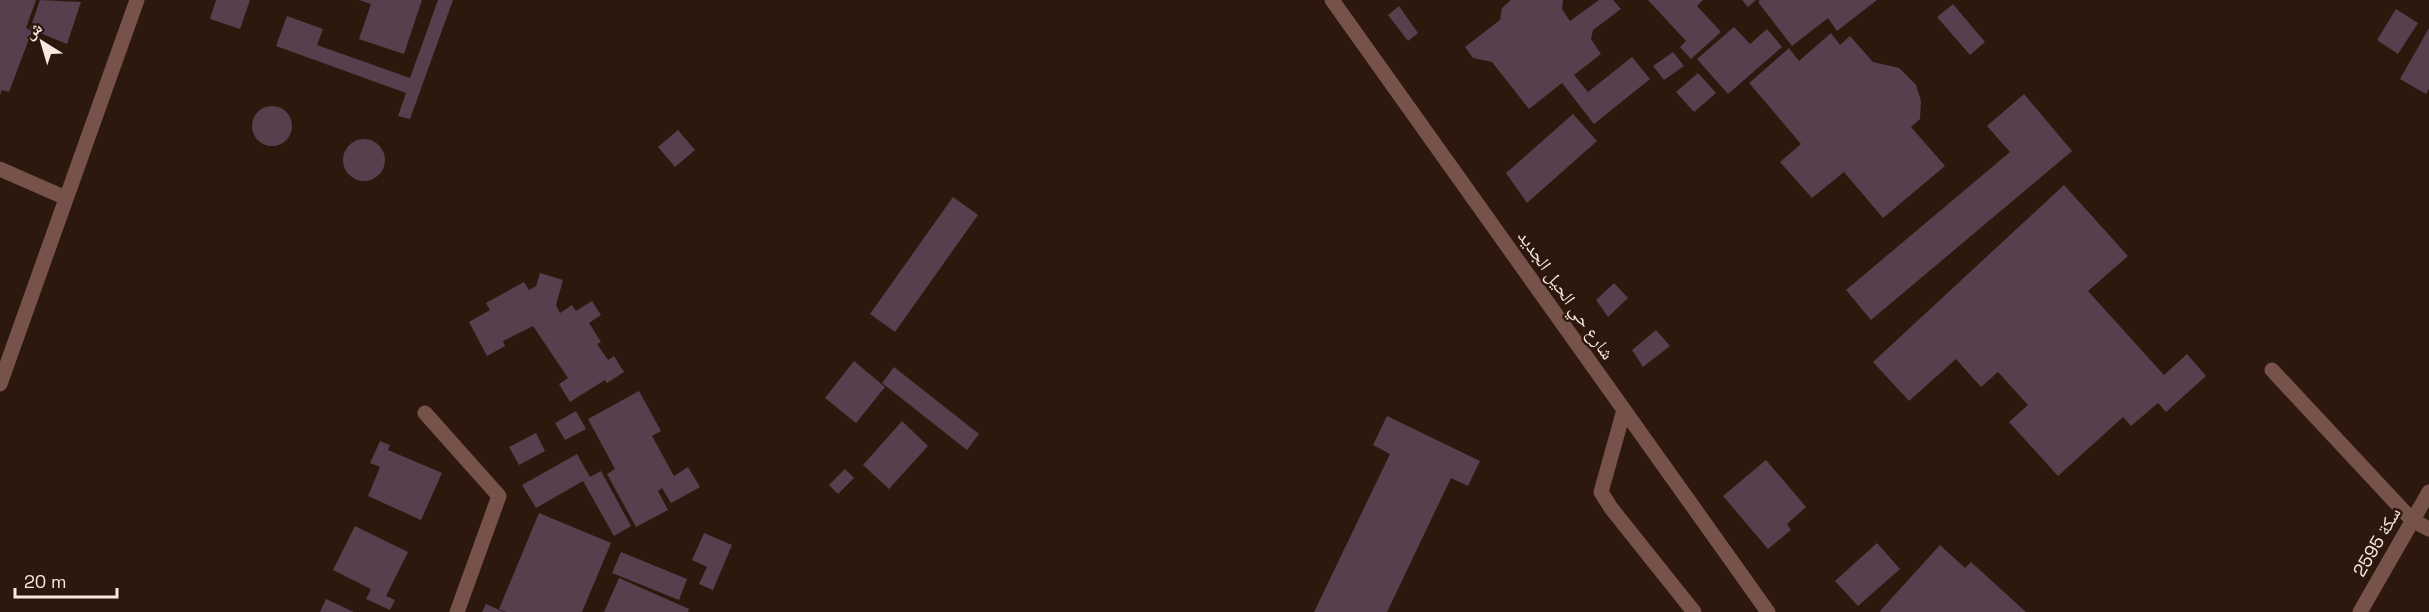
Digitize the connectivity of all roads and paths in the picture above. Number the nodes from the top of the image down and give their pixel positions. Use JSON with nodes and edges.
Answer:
{"nodes":[{"id":1,"x":137,"y":0,"type":"edge"},
{"id":2,"x":1332,"y":0,"type":"edge"},
{"id":3,"x":0,"y":169,"type":"edge"},
{"id":4,"x":66,"y":198,"type":"junction"},
{"id":5,"x":2272,"y":370,"type":"dead end"},
{"id":6,"x":0,"y":384,"type":"edge"},
{"id":7,"x":1624,"y":410,"type":"junction"},
{"id":8,"x":425,"y":413,"type":"dead end"},
{"id":9,"x":2429,"y":492,"type":"edge"},
{"id":10,"x":2412,"y":520,"type":"junction"},
{"id":11,"x":2429,"y":529,"type":"edge"},
{"id":12,"x":457,"y":612,"type":"edge"},
{"id":13,"x":1694,"y":612,"type":"edge"},
{"id":14,"x":1768,"y":612,"type":"edge"},
{"id":15,"x":2360,"y":612,"type":"edge"}],
"edges":[{"from":1,"to":4,"type":"street"},
{"from":2,"to":7,"type":"street","name":"شارع حي الحيل الجديد"},
{"from":3,"to":4,"type":"street"},
{"from":4,"to":6,"type":"street"},
{"from":5,"to":10,"type":"street"},
{"from":7,"to":13,"type":"street"},
{"from":7,"to":14,"type":"street","name":"شارع حي الحيل الجديد"},
{"from":8,"to":12,"type":"street"},
{"from":9,"to":10,"type":"street","name":"سكة 2595"},
{"from":10,"to":11,"type":"street"},
{"from":10,"to":15,"type":"street","name":"سكة 2595"}]}
